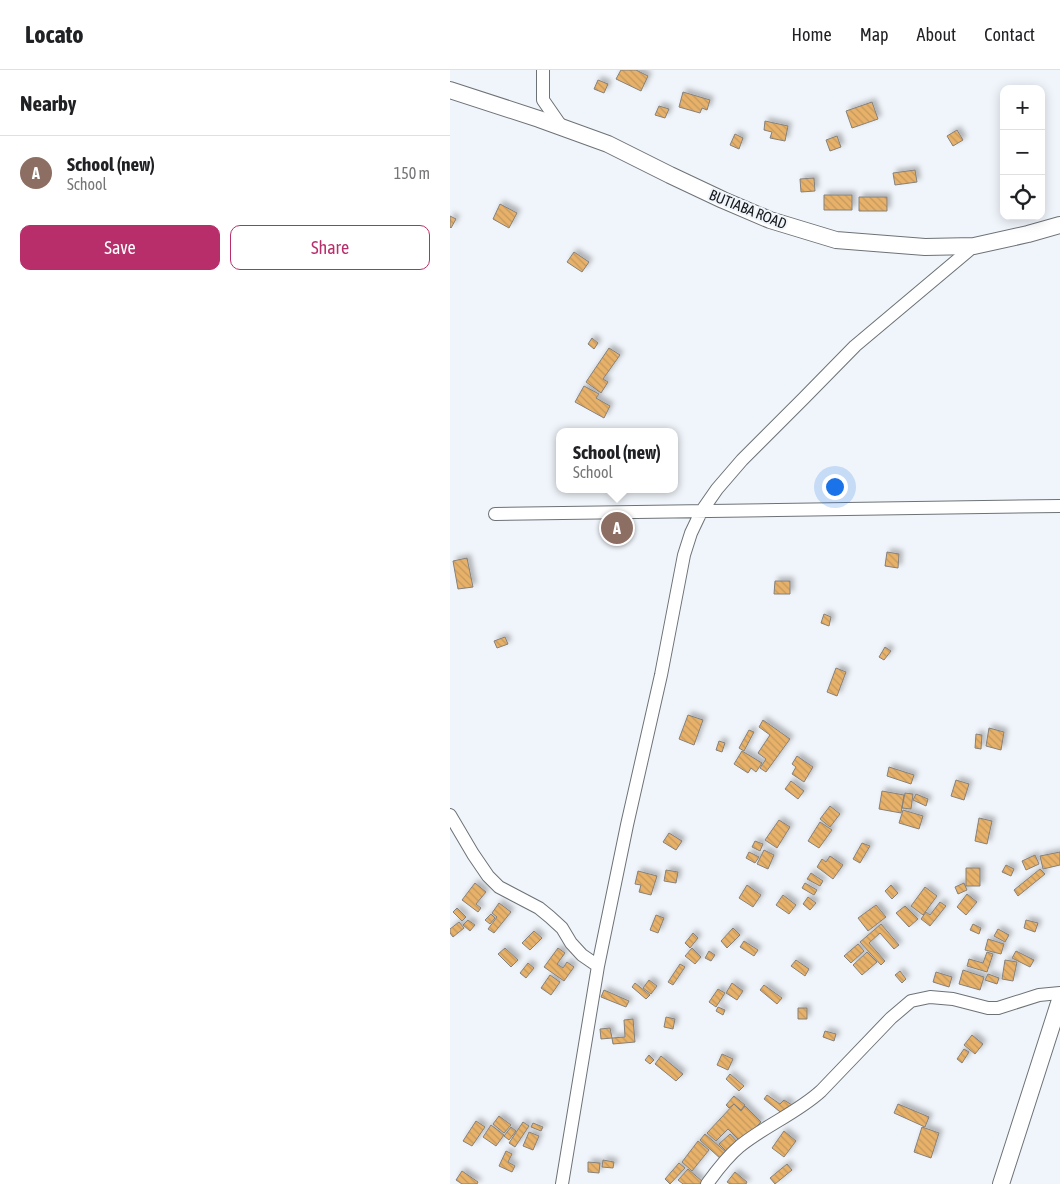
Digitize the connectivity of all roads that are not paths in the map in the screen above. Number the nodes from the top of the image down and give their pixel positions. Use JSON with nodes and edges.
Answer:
{"nodes":[{"id":1,"x":542,"y":70,"type":"edge"},
{"id":2,"x":450,"y":90,"type":"edge"},
{"id":3,"x":561,"y":126,"type":"junction"},
{"id":4,"x":1060,"y":225,"type":"edge"},
{"id":5,"x":974,"y":246,"type":"junction"},
{"id":6,"x":1060,"y":506,"type":"edge"},
{"id":7,"x":700,"y":512,"type":"junction"},
{"id":8,"x":495,"y":514,"type":"dead end"},
{"id":9,"x":450,"y":815,"type":"edge"},
{"id":10,"x":598,"y":966,"type":"junction"},
{"id":11,"x":1060,"y":993,"type":"edge"},
{"id":12,"x":1060,"y":1000,"type":"edge"},
{"id":13,"x":562,"y":1184,"type":"edge"},
{"id":14,"x":706,"y":1184,"type":"edge"},
{"id":15,"x":1001,"y":1184,"type":"edge"}],
"edges":[{"from":1,"to":3,"type":"street"},
{"from":2,"to":3,"type":"main road","name":"BUTIABA ROAD"},
{"from":3,"to":5,"type":"main road","name":"BUTIABA ROAD"},
{"from":4,"to":5,"type":"main road","name":"BUTIABA ROAD"},
{"from":5,"to":7,"type":"street"},
{"from":6,"to":7,"type":"street"},
{"from":7,"to":8,"type":"street"},
{"from":7,"to":10,"type":"street"},
{"from":9,"to":10,"type":"street"},
{"from":10,"to":13,"type":"street"},
{"from":11,"to":14,"type":"street"},
{"from":12,"to":15,"type":"main road"}]}
